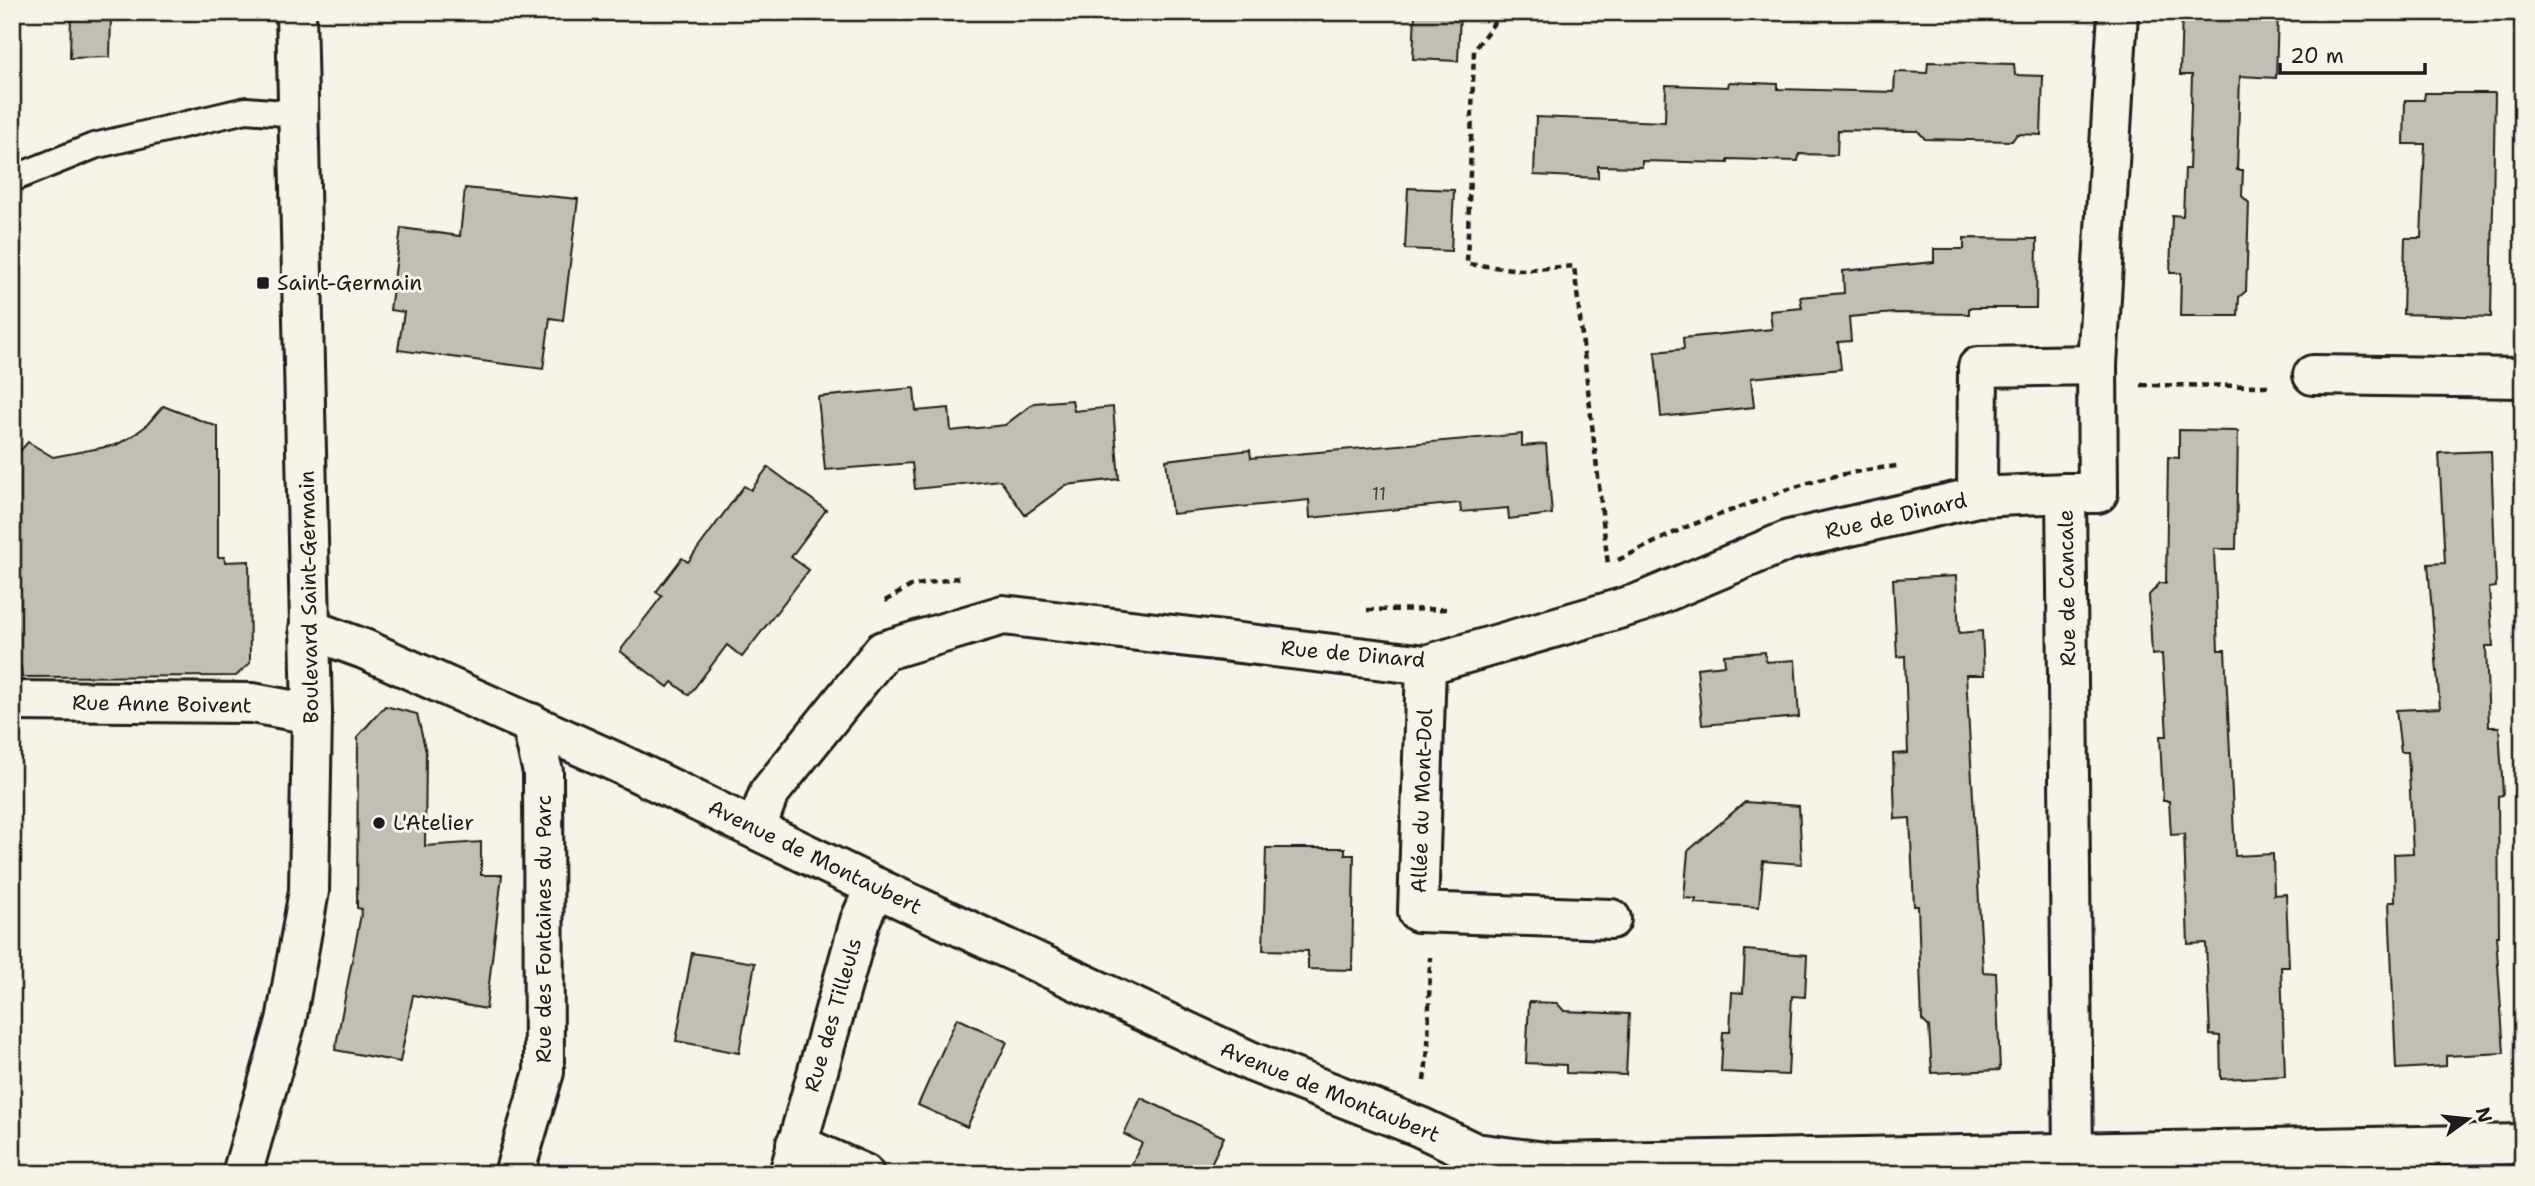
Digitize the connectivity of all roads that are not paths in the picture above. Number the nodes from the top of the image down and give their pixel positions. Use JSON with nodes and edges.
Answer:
{"nodes":[{"id":1,"x":296,"y":12,"type":"edge"},
{"id":2,"x":2118,"y":12,"type":"edge"},
{"id":3,"x":297,"y":114,"type":"junction"},
{"id":4,"x":12,"y":179,"type":"edge"},
{"id":5,"x":2313,"y":374,"type":"road end"},
{"id":6,"x":2097,"y":375,"type":"junction"},
{"id":7,"x":2523,"y":378,"type":"edge"},
{"id":8,"x":2066,"y":493,"type":"junction"},
{"id":9,"x":1977,"y":497,"type":"junction"},
{"id":10,"x":309,"y":629,"type":"junction"},
{"id":11,"x":1426,"y":665,"type":"junction"},
{"id":12,"x":12,"y":701,"type":"edge"},
{"id":13,"x":312,"y":714,"type":"junction"},
{"id":14,"x":531,"y":723,"type":"junction"},
{"id":15,"x":756,"y":828,"type":"junction"},
{"id":16,"x":875,"y":887,"type":"junction"},
{"id":17,"x":1611,"y":919,"type":"dead end"},
{"id":18,"x":2523,"y":1144,"type":"edge"},
{"id":19,"x":2073,"y":1154,"type":"junction"},
{"id":20,"x":792,"y":1159,"type":"edge"},
{"id":21,"x":1474,"y":1163,"type":"edge"},
{"id":22,"x":242,"y":1174,"type":"edge"},
{"id":23,"x":514,"y":1174,"type":"edge"},
{"id":24,"x":864,"y":1174,"type":"edge"}],
"edges":[{"from":1,"to":3,"type":"street","name":"Boulevard Saint-Germain"},
{"from":2,"to":6,"type":"street","name":"Rue de Cancale"},
{"from":3,"to":4,"type":"lane"},
{"from":3,"to":10,"type":"street","name":"Boulevard Saint-Germain"},
{"from":5,"to":7,"type":"street"},
{"from":6,"to":8,"type":"street","name":"Rue de Cancale"},
{"from":6,"to":9,"type":"street"},
{"from":8,"to":9,"type":"street","name":"Rue de Dinard"},
{"from":8,"to":19,"type":"street","name":"Rue de Cancale"},
{"from":9,"to":11,"type":"street","name":"Rue de Dinard"},
{"from":10,"to":13,"type":"street","name":"Boulevard Saint-Germain"},
{"from":10,"to":14,"type":"street","name":"Avenue de Montaubert"},
{"from":11,"to":15,"type":"street","name":"Rue de Dinard"},
{"from":11,"to":17,"type":"street","name":"Allée du Mont-Dol"},
{"from":12,"to":13,"type":"street","name":"Rue Anne Boivent"},
{"from":13,"to":22,"type":"street","name":"Boulevard Saint-Germain"},
{"from":14,"to":15,"type":"street","name":"Avenue de Montaubert"},
{"from":14,"to":23,"type":"street","name":"Rue des Fontaines du Parc"},
{"from":15,"to":16,"type":"street","name":"Avenue de Montaubert"},
{"from":16,"to":20,"type":"street","name":"Rue des Tilleuls"},
{"from":16,"to":21,"type":"street","name":"Avenue de Montaubert"},
{"from":18,"to":19,"type":"street","name":"Avenue de Montaubert"},
{"from":19,"to":21,"type":"street","name":"Avenue de Montaubert"},
{"from":20,"to":24,"type":"street","name":"Rue des Tilleuls"}]}
